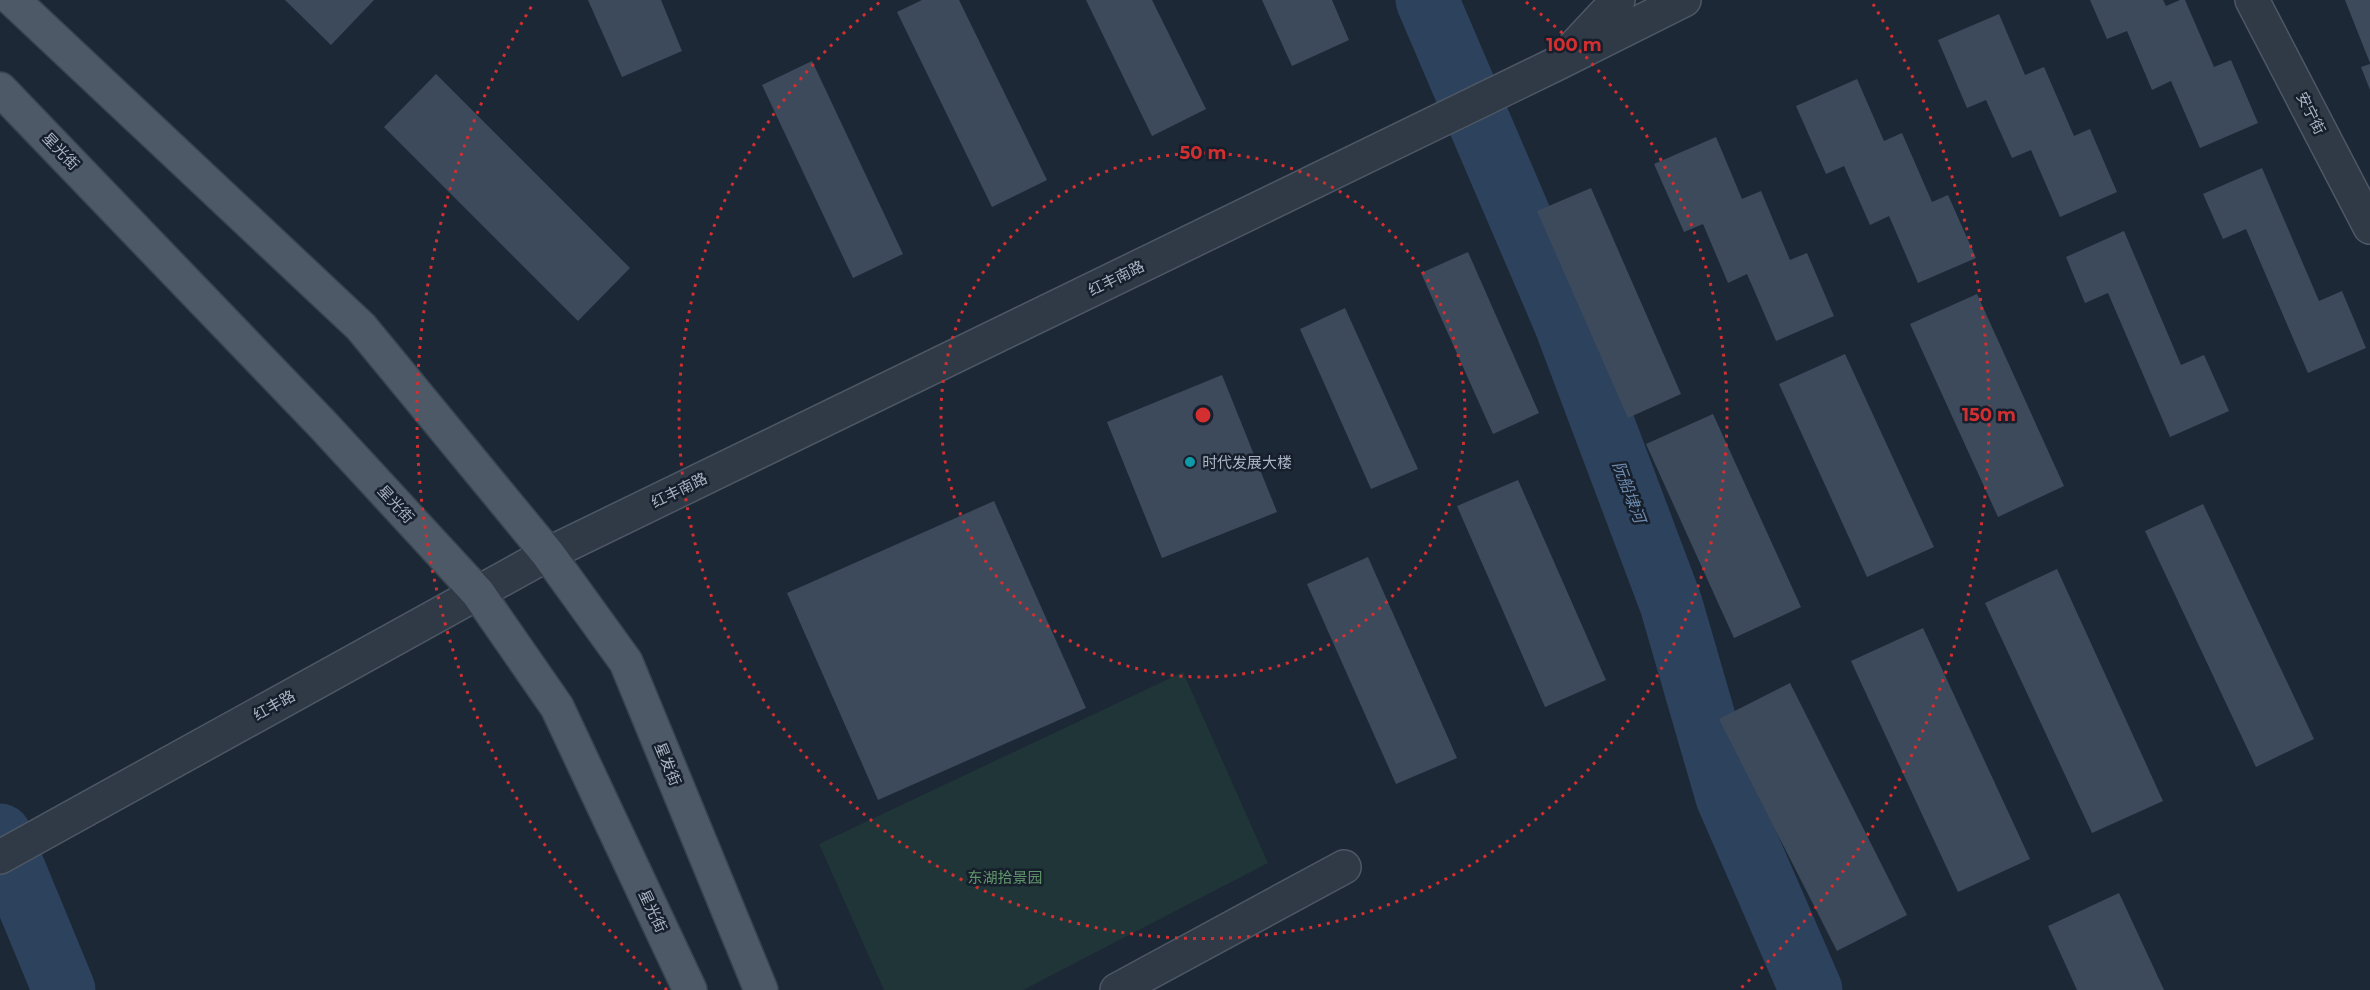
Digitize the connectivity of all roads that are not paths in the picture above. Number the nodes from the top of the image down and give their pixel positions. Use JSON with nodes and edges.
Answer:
{"nodes":[{"id":1,"x":13,"y":0,"type":"edge"},
{"id":2,"x":1618,"y":0,"type":"edge"},
{"id":3,"x":1684,"y":0,"type":"edge"},
{"id":4,"x":2252,"y":0,"type":"edge"},
{"id":5,"x":1557,"y":64,"type":"junction"},
{"id":6,"x":0,"y":89,"type":"edge"},
{"id":7,"x":2370,"y":226,"type":"edge"},
{"id":8,"x":548,"y":554,"type":"junction"},
{"id":9,"x":478,"y":593,"type":"junction"},
{"id":10,"x":0,"y":857,"type":"edge"},
{"id":11,"x":1344,"y":867,"type":"dead end"},
{"id":12,"x":690,"y":990,"type":"edge"},
{"id":13,"x":761,"y":990,"type":"edge"},
{"id":14,"x":1117,"y":990,"type":"edge"}],
"edges":[{"from":1,"to":8,"type":"main road"},
{"from":2,"to":5,"type":"street"},
{"from":3,"to":5,"type":"street","name":"红丰南路"},
{"from":4,"to":7,"type":"street","name":"安宁街"},
{"from":5,"to":8,"type":"street","name":"红丰南路"},
{"from":6,"to":9,"type":"main road","name":"星光街"},
{"from":8,"to":9,"type":"street","name":"红丰路"},
{"from":8,"to":13,"type":"main road","name":"星发街"},
{"from":9,"to":10,"type":"street","name":"红丰路"},
{"from":9,"to":12,"type":"main road","name":"星光街"},
{"from":11,"to":14,"type":"street"}]}
